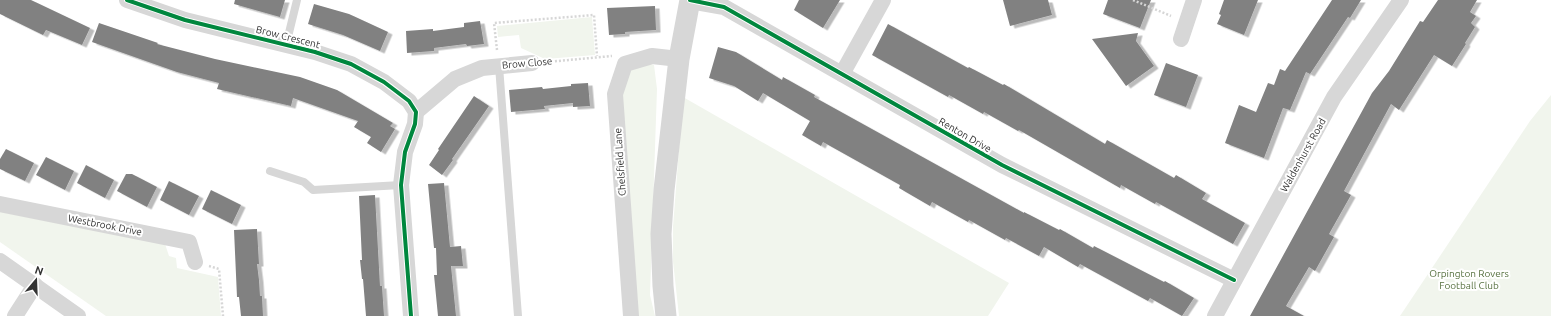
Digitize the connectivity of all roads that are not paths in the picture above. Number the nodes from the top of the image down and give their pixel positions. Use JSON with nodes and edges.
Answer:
{"nodes":[{"id":1,"x":127,"y":0,"type":"edge"},
{"id":2,"x":297,"y":0,"type":"edge"},
{"id":3,"x":690,"y":0,"type":"edge"},
{"id":4,"x":882,"y":0,"type":"edge"},
{"id":5,"x":1194,"y":0,"type":"edge"},
{"id":6,"x":1401,"y":0,"type":"edge"},
{"id":7,"x":1181,"y":39,"type":"dead end"},
{"id":8,"x":286,"y":45,"type":"junction"},
{"id":9,"x":679,"y":59,"type":"junction"},
{"id":10,"x":532,"y":63,"type":"road end"},
{"id":11,"x":499,"y":66,"type":"junction"},
{"id":12,"x":842,"y":74,"type":"junction"},
{"id":13,"x":416,"y":112,"type":"junction"},
{"id":14,"x":270,"y":171,"type":"dead end"},
{"id":15,"x":401,"y":185,"type":"junction"},
{"id":16,"x":0,"y":204,"type":"edge"},
{"id":17,"x":0,"y":261,"type":"edge"},
{"id":18,"x":196,"y":262,"type":"road end"},
{"id":19,"x":1234,"y":280,"type":"junction"},
{"id":20,"x":36,"y":285,"type":"junction"},
{"id":21,"x":15,"y":316,"type":"edge"},
{"id":22,"x":78,"y":316,"type":"edge"},
{"id":23,"x":411,"y":316,"type":"edge"},
{"id":24,"x":518,"y":316,"type":"edge"},
{"id":25,"x":631,"y":316,"type":"edge"},
{"id":26,"x":666,"y":316,"type":"edge"},
{"id":27,"x":1215,"y":316,"type":"edge"}],
"edges":[{"from":1,"to":8,"type":"street","name":"Brow Crescent"},
{"from":2,"to":8,"type":"lane"},
{"from":3,"to":9,"type":"street"},
{"from":3,"to":12,"type":"street","name":"Renton Drive"},
{"from":4,"to":12,"type":"street"},
{"from":5,"to":7,"type":"street"},
{"from":6,"to":19,"type":"street","name":"Waldenhurst Road"},
{"from":8,"to":13,"type":"street","name":"Brow Crescent"},
{"from":9,"to":25,"type":"street","name":"Chelsfield Lane"},
{"from":9,"to":26,"type":"street"},
{"from":10,"to":11,"type":"street","name":"Brow Close"},
{"from":11,"to":13,"type":"street","name":"Brow Close"},
{"from":11,"to":24,"type":"lane"},
{"from":12,"to":19,"type":"street","name":"Renton Drive"},
{"from":13,"to":15,"type":"street"},
{"from":14,"to":15,"type":"lane"},
{"from":15,"to":23,"type":"street"},
{"from":16,"to":18,"type":"street","name":"Westbrook Drive"},
{"from":17,"to":20,"type":"street"},
{"from":19,"to":27,"type":"street","name":"Waldenhurst Road"},
{"from":20,"to":21,"type":"street"},
{"from":20,"to":22,"type":"street"}]}
